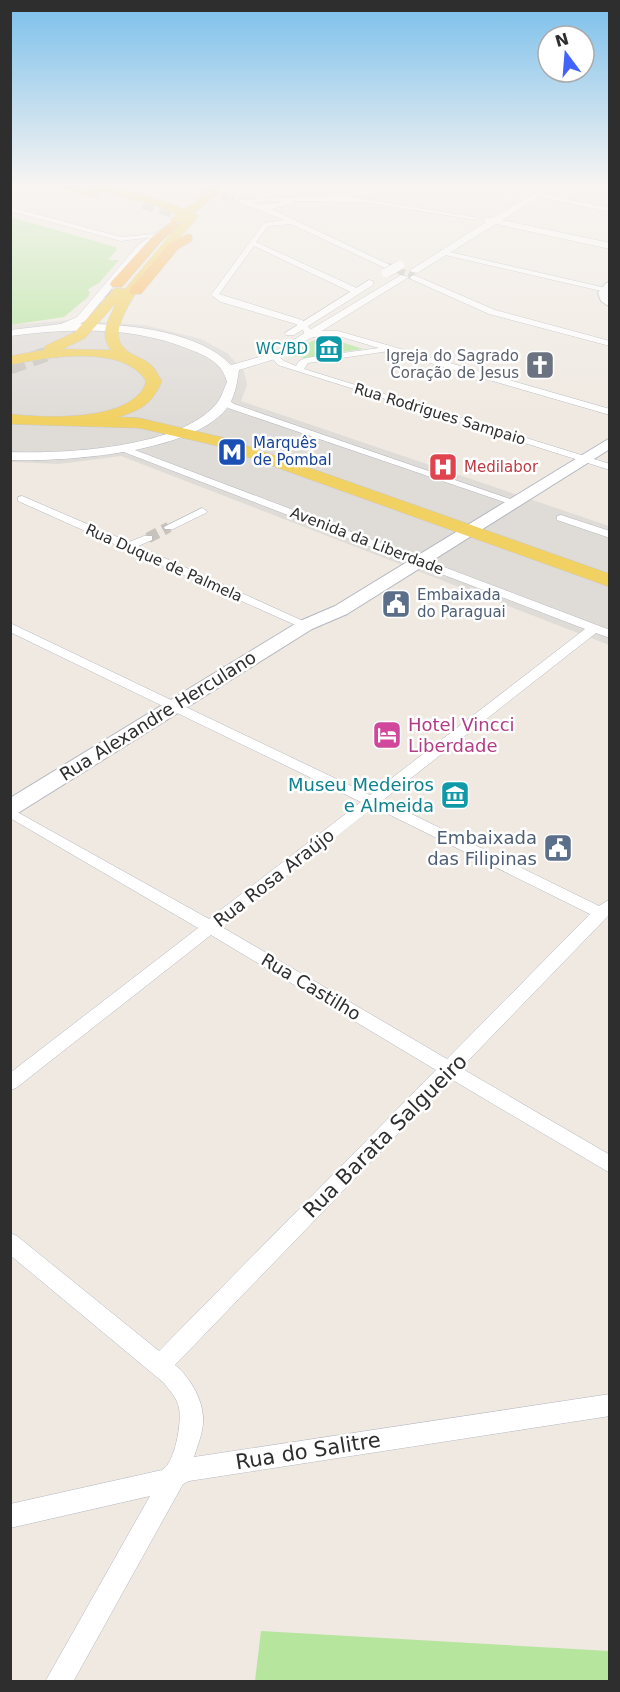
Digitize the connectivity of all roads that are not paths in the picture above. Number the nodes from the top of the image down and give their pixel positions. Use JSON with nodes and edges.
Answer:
{"nodes":[{"id":1,"x":128,"y":262,"type":"edge"},
{"id":2,"x":138,"y":262,"type":"edge"},
{"id":3,"x":145,"y":262,"type":"edge"},
{"id":4,"x":154,"y":262,"type":"edge"},
{"id":5,"x":161,"y":262,"type":"edge"},
{"id":6,"x":169,"y":262,"type":"edge"},
{"id":7,"x":238,"y":262,"type":"edge"},
{"id":8,"x":293,"y":262,"type":"edge"},
{"id":9,"x":374,"y":262,"type":"edge"},
{"id":10,"x":405,"y":262,"type":"tunnel mouth"},
{"id":11,"x":430,"y":262,"type":"edge"},
{"id":12,"x":488,"y":262,"type":"edge"},
{"id":13,"x":387,"y":269,"type":"junction"},
{"id":14,"x":411,"y":275,"type":"junction"},
{"id":15,"x":117,"y":284,"type":"tunnel mouth"},
{"id":16,"x":608,"y":289,"type":"edge"},
{"id":17,"x":136,"y":291,"type":"tunnel mouth"},
{"id":18,"x":356,"y":291,"type":"junction"},
{"id":19,"x":609,"y":304,"type":"edge"},
{"id":20,"x":303,"y":325,"type":"junction"},
{"id":21,"x":88,"y":327,"type":"junction"},
{"id":22,"x":60,"y":328,"type":"junction"},
{"id":23,"x":113,"y":328,"type":"junction"},
{"id":24,"x":10,"y":333,"type":"edge"},
{"id":25,"x":311,"y":334,"type":"junction"},
{"id":26,"x":609,"y":344,"type":"edge"},
{"id":27,"x":392,"y":349,"type":"junction"},
{"id":28,"x":32,"y":356,"type":"junction"},
{"id":29,"x":274,"y":356,"type":"junction"},
{"id":30,"x":129,"y":360,"type":"junction"},
{"id":31,"x":219,"y":360,"type":"junction"},
{"id":32,"x":10,"y":361,"type":"edge"},
{"id":33,"x":299,"y":370,"type":"junction"},
{"id":34,"x":232,"y":377,"type":"junction"},
{"id":35,"x":147,"y":396,"type":"junction"},
{"id":36,"x":226,"y":401,"type":"junction"},
{"id":37,"x":609,"y":412,"type":"edge"},
{"id":38,"x":10,"y":419,"type":"edge"},
{"id":39,"x":206,"y":419,"type":"junction"},
{"id":40,"x":77,"y":421,"type":"junction"},
{"id":41,"x":609,"y":428,"type":"edge"},
{"id":42,"x":183,"y":431,"type":"junction"},
{"id":43,"x":219,"y":441,"type":"junction"},
{"id":44,"x":609,"y":442,"type":"edge"},
{"id":45,"x":124,"y":449,"type":"junction"},
{"id":46,"x":10,"y":456,"type":"edge"},
{"id":47,"x":575,"y":456,"type":"junction"},
{"id":48,"x":609,"y":467,"type":"edge"},
{"id":49,"x":22,"y":499,"type":"dead end"},
{"id":50,"x":506,"y":499,"type":"junction"},
{"id":51,"x":201,"y":511,"type":"dead end"},
{"id":52,"x":561,"y":518,"type":"dead end"},
{"id":53,"x":169,"y":527,"type":"tunnel mouth"},
{"id":54,"x":460,"y":528,"type":"junction"},
{"id":55,"x":609,"y":535,"type":"edge"},
{"id":56,"x":148,"y":538,"type":"tunnel mouth"},
{"id":57,"x":128,"y":548,"type":"junction"},
{"id":58,"x":411,"y":558,"type":"junction"},
{"id":59,"x":609,"y":581,"type":"edge"},
{"id":60,"x":306,"y":625,"type":"junction"},
{"id":61,"x":10,"y":627,"type":"edge"},
{"id":62,"x":594,"y":628,"type":"junction"},
{"id":63,"x":609,"y":634,"type":"edge"},
{"id":64,"x":174,"y":706,"type":"junction"},
{"id":65,"x":372,"y":801,"type":"junction"},
{"id":66,"x":10,"y":810,"type":"edge"},
{"id":67,"x":605,"y":909,"type":"edge"},
{"id":68,"x":210,"y":927,"type":"junction"},
{"id":69,"x":450,"y":1070,"type":"junction"},
{"id":70,"x":10,"y":1083,"type":"edge"},
{"id":71,"x":609,"y":1165,"type":"edge"},
{"id":72,"x":10,"y":1242,"type":"edge"},
{"id":73,"x":159,"y":1366,"type":"junction"},
{"id":74,"x":609,"y":1405,"type":"edge"},
{"id":75,"x":175,"y":1475,"type":"junction"},
{"id":76,"x":10,"y":1516,"type":"edge"},
{"id":77,"x":58,"y":1682,"type":"edge"}],
"edges":[{"from":1,"to":22,"type":"street"},
{"from":2,"to":15,"type":"highway"},
{"from":3,"to":21,"type":"main road"},
{"from":4,"to":23,"type":"main road"},
{"from":5,"to":17,"type":"highway"},
{"from":6,"to":23,"type":"main road"},
{"from":7,"to":20,"type":"street"},
{"from":8,"to":18,"type":"street"},
{"from":9,"to":13,"type":"street"},
{"from":10,"to":13,"type":"street","bridge":true},
{"from":11,"to":14,"type":"street"},
{"from":12,"to":16,"type":"street"},
{"from":13,"to":18,"type":"street"},
{"from":14,"to":25,"type":"street"},
{"from":14,"to":26,"type":"street"},
{"from":16,"to":19,"type":"main road"},
{"from":18,"to":20,"type":"street"},
{"from":20,"to":25,"type":"street"},
{"from":20,"to":31,"type":"street"},
{"from":21,"to":22,"type":"street"},
{"from":21,"to":23,"type":"street"},
{"from":21,"to":28,"type":"main road"},
{"from":22,"to":24,"type":"street"},
{"from":23,"to":30,"type":"main road"},
{"from":23,"to":31,"type":"street"},
{"from":25,"to":27,"type":"street"},
{"from":25,"to":29,"type":"street"},
{"from":27,"to":33,"type":"street"},
{"from":27,"to":37,"type":"street"},
{"from":28,"to":30,"type":"main road"},
{"from":28,"to":32,"type":"main road"},
{"from":29,"to":33,"type":"street","name":"Rua Rodrigues Sampaio"},
{"from":29,"to":34,"type":"street"},
{"from":30,"to":35,"type":"main road"},
{"from":31,"to":34,"type":"street"},
{"from":33,"to":47,"type":"street","name":"Rua Rodrigues Sampaio"},
{"from":34,"to":36,"type":"street"},
{"from":35,"to":40,"type":"main road"},
{"from":35,"to":42,"type":"main road"},
{"from":36,"to":39,"type":"street"},
{"from":36,"to":50,"type":"street"},
{"from":38,"to":40,"type":"main road"},
{"from":39,"to":42,"type":"street"},
{"from":39,"to":43,"type":"street"},
{"from":40,"to":42,"type":"main road"},
{"from":41,"to":47,"type":"main road","name":"Rua Alexandre Herculano"},
{"from":42,"to":43,"type":"main road"},
{"from":42,"to":45,"type":"street"},
{"from":43,"to":54,"type":"main road"},
{"from":44,"to":47,"type":"main road","name":"Rua Alexandre Herculano"},
{"from":45,"to":46,"type":"street"},
{"from":45,"to":58,"type":"street","name":"Avenida da Liberdade"},
{"from":47,"to":48,"type":"street","name":"Rua Rodrigues Sampaio"},
{"from":47,"to":50,"type":"main road","name":"Rua Alexandre Herculano"},
{"from":49,"to":57,"type":"street","name":"Rua Duque de Palmela"},
{"from":50,"to":54,"type":"main road","name":"Rua Alexandre Herculano"},
{"from":51,"to":53,"type":"street"},
{"from":52,"to":55,"type":"street"},
{"from":54,"to":58,"type":"main road","name":"Rua Alexandre Herculano"},
{"from":54,"to":59,"type":"main road"},
{"from":56,"to":57,"type":"street"},
{"from":57,"to":60,"type":"street","name":"Rua Duque de Palmela"},
{"from":58,"to":60,"type":"main road","name":"Rua Alexandre Herculano"},
{"from":58,"to":62,"type":"street","name":"Avenida da Liberdade"},
{"from":60,"to":64,"type":"main road","name":"Rua Alexandre Herculano"},
{"from":61,"to":64,"type":"street"},
{"from":62,"to":63,"type":"street","name":"Avenida da Liberdade"},
{"from":62,"to":65,"type":"street","name":"Rua Rosa Araújo"},
{"from":64,"to":65,"type":"street"},
{"from":64,"to":66,"type":"main road","name":"Rua Alexandre Herculano"},
{"from":65,"to":67,"type":"street"},
{"from":65,"to":68,"type":"street","name":"Rua Rosa Araújo"},
{"from":66,"to":68,"type":"street","name":"Rua Castilho"},
{"from":67,"to":69,"type":"street","name":"Rua Barata Salgueiro"},
{"from":68,"to":69,"type":"street","name":"Rua Castilho"},
{"from":68,"to":70,"type":"street","name":"Rua Rosa Araújo"},
{"from":69,"to":71,"type":"street","name":"Rua Castilho"},
{"from":69,"to":73,"type":"street","name":"Rua Barata Salgueiro"},
{"from":72,"to":73,"type":"street"},
{"from":73,"to":75,"type":"street"},
{"from":74,"to":75,"type":"street","name":"Rua do Salitre"},
{"from":75,"to":76,"type":"street","name":"Rua do Salitre"},
{"from":75,"to":77,"type":"street"}]}
